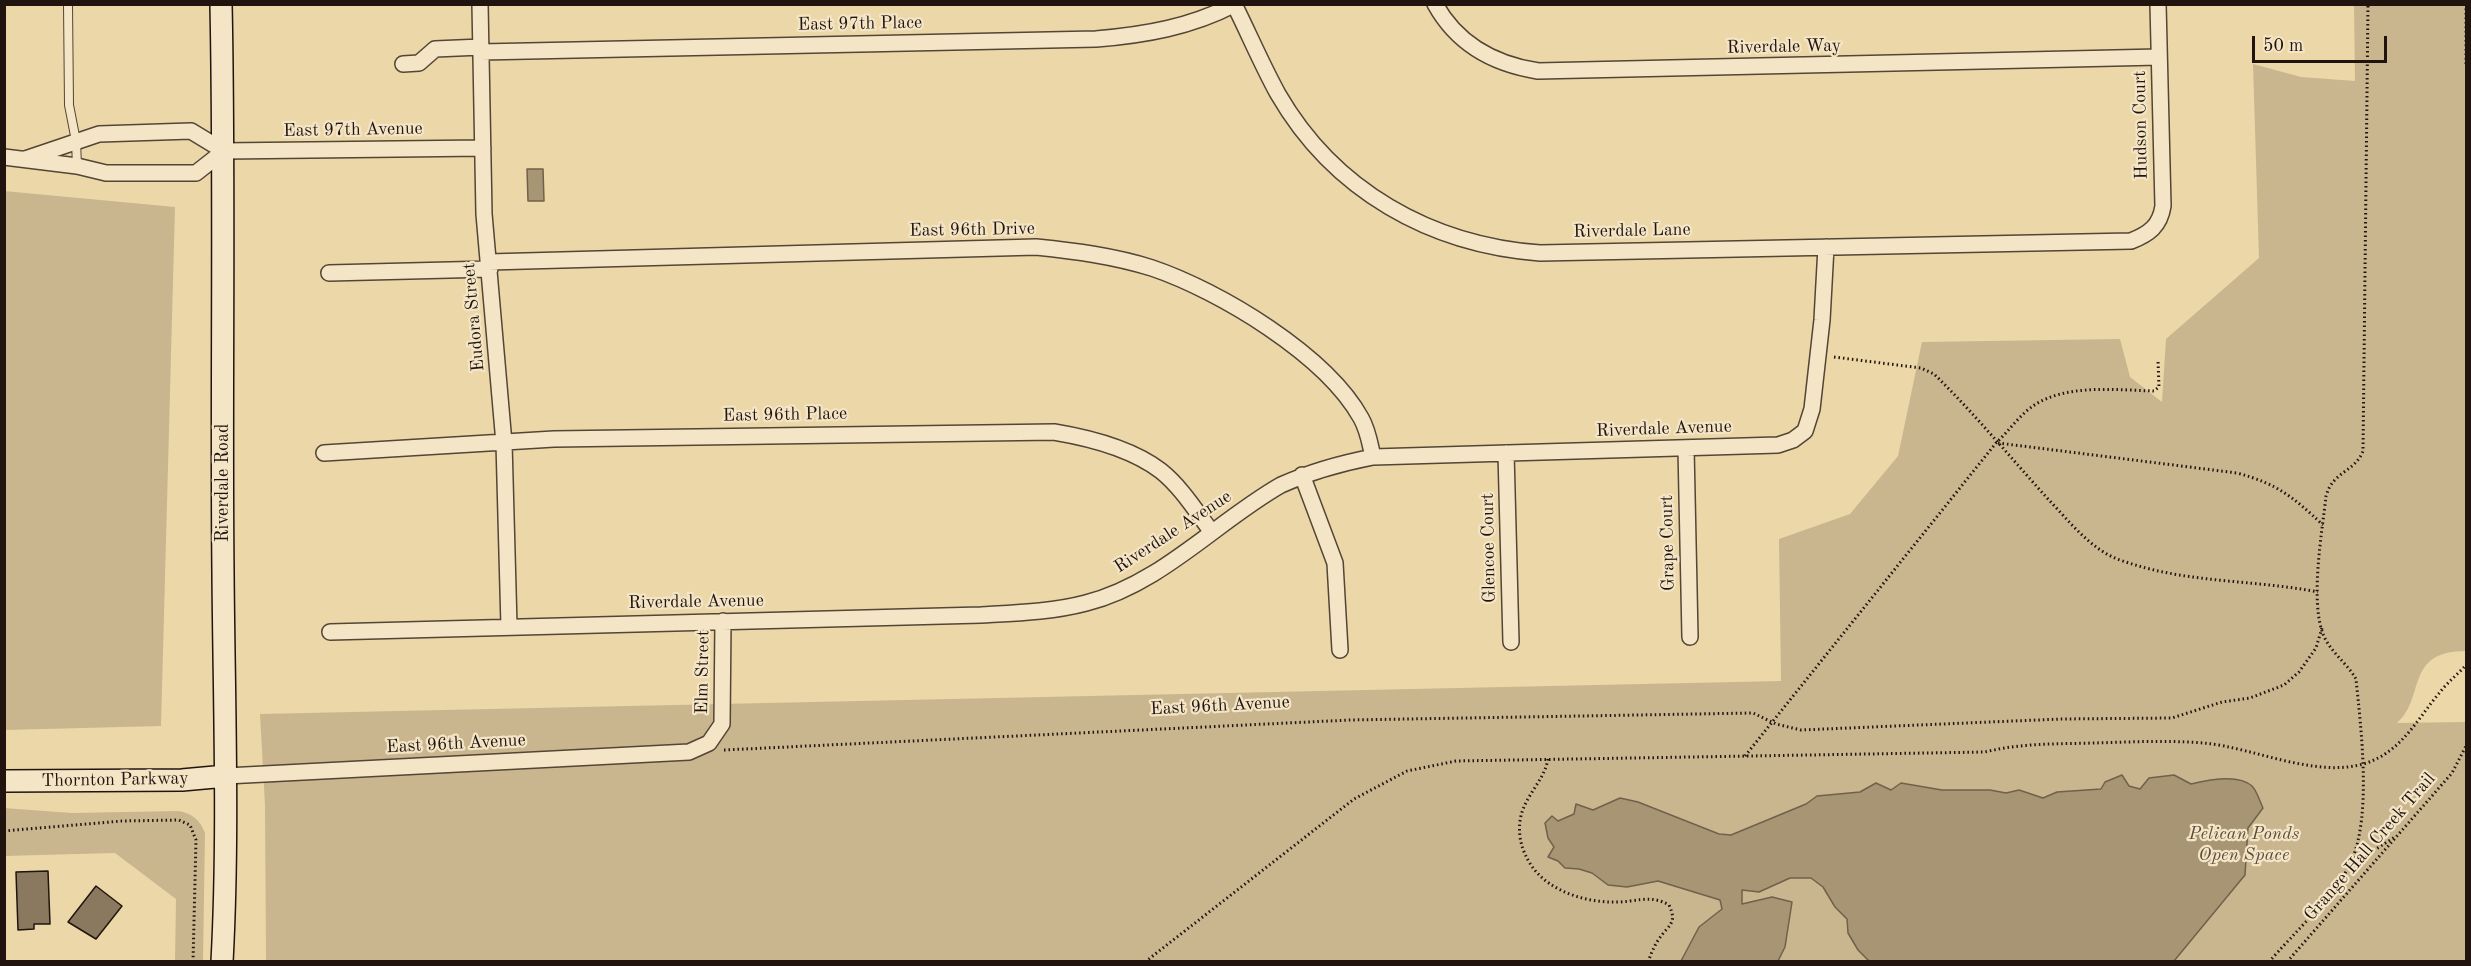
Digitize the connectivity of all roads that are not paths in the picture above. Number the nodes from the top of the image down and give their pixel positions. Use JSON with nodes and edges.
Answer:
{"nodes":[{"id":1,"x":68,"y":4,"type":"edge"},
{"id":2,"x":221,"y":4,"type":"edge"},
{"id":3,"x":480,"y":4,"type":"edge"},
{"id":4,"x":1435,"y":4,"type":"edge"},
{"id":5,"x":2158,"y":4,"type":"edge"},
{"id":6,"x":1234,"y":5,"type":"edge"},
{"id":7,"x":481,"y":49,"type":"junction"},
{"id":8,"x":2159,"y":57,"type":"junction"},
{"id":9,"x":403,"y":64,"type":"dead end"},
{"id":10,"x":76,"y":141,"type":"junction"},
{"id":11,"x":483,"y":148,"type":"junction"},
{"id":12,"x":224,"y":151,"type":"junction"},
{"id":13,"x":4,"y":157,"type":"edge"},
{"id":14,"x":25,"y":159,"type":"junction"},
{"id":15,"x":77,"y":166,"type":"junction"},
{"id":16,"x":2144,"y":236,"type":"joint"},
{"id":17,"x":1826,"y":247,"type":"junction"},
{"id":18,"x":489,"y":266,"type":"junction"},
{"id":19,"x":329,"y":273,"type":"dead end"},
{"id":20,"x":504,"y":443,"type":"junction"},
{"id":21,"x":1686,"y":448,"type":"junction"},
{"id":22,"x":324,"y":453,"type":"dead end"},
{"id":23,"x":1506,"y":453,"type":"junction"},
{"id":24,"x":1373,"y":457,"type":"junction"},
{"id":25,"x":1302,"y":475,"type":"junction"},
{"id":26,"x":1211,"y":531,"type":"junction"},
{"id":27,"x":723,"y":621,"type":"junction"},
{"id":28,"x":509,"y":626,"type":"junction"},
{"id":29,"x":330,"y":632,"type":"dead end"},
{"id":30,"x":1690,"y":637,"type":"dead end"},
{"id":31,"x":1511,"y":642,"type":"dead end"},
{"id":32,"x":1340,"y":650,"type":"dead end"},
{"id":33,"x":722,"y":724,"type":"joint"},
{"id":34,"x":226,"y":776,"type":"junction"},
{"id":35,"x":4,"y":781,"type":"edge"},
{"id":36,"x":222,"y":962,"type":"edge"}],
"edges":[{"from":1,"to":10,"type":"lane"},
{"from":2,"to":12,"type":"street","name":"Riverdale Road"},
{"from":3,"to":7,"type":"street","name":"Eudora Street"},
{"from":4,"to":8,"type":"street","name":"Riverdale Way"},
{"from":5,"to":8,"type":"street","name":"Hudson Court"},
{"from":6,"to":7,"type":"street","name":"East 97th Place"},
{"from":6,"to":17,"type":"street","name":"Riverdale Lane"},
{"from":7,"to":9,"type":"street","name":"East 97th Place"},
{"from":7,"to":11,"type":"street","name":"Eudora Street"},
{"from":8,"to":16,"type":"street","name":"Hudson Court"},
{"from":10,"to":12,"type":"street"},
{"from":10,"to":14,"type":"street"},
{"from":10,"to":15,"type":"lane"},
{"from":11,"to":12,"type":"street","name":"East 97th Avenue"},
{"from":11,"to":18,"type":"street","name":"Eudora Street"},
{"from":12,"to":15,"type":"street"},
{"from":12,"to":34,"type":"street","name":"Riverdale Road"},
{"from":13,"to":14,"type":"street"},
{"from":14,"to":15,"type":"street"},
{"from":16,"to":17,"type":"street","name":"Riverdale Lane"},
{"from":17,"to":21,"type":"street","name":"Riverdale Avenue"},
{"from":18,"to":19,"type":"street","name":"East 96th Drive"},
{"from":18,"to":20,"type":"street","name":"Eudora Street"},
{"from":18,"to":24,"type":"street","name":"East 96th Drive"},
{"from":20,"to":22,"type":"street","name":"East 96th Place"},
{"from":20,"to":26,"type":"street","name":"East 96th Place"},
{"from":20,"to":28,"type":"street","name":"Eudora Street"},
{"from":21,"to":23,"type":"street","name":"Riverdale Avenue"},
{"from":21,"to":30,"type":"street","name":"Grape Court"},
{"from":23,"to":24,"type":"street","name":"Riverdale Avenue"},
{"from":23,"to":31,"type":"street","name":"Glencoe Court"},
{"from":24,"to":25,"type":"street","name":"Riverdale Avenue"},
{"from":25,"to":26,"type":"street","name":"Riverdale Avenue"},
{"from":25,"to":32,"type":"street"},
{"from":26,"to":27,"type":"street","name":"Riverdale Avenue"},
{"from":27,"to":28,"type":"street","name":"Riverdale Avenue"},
{"from":27,"to":33,"type":"street","name":"Elm Street"},
{"from":28,"to":29,"type":"street","name":"Riverdale Avenue"},
{"from":33,"to":34,"type":"street","name":"East 96th Avenue"},
{"from":34,"to":35,"type":"street","name":"Thornton Parkway"},
{"from":34,"to":36,"type":"street","name":"Riverdale Road"}]}
